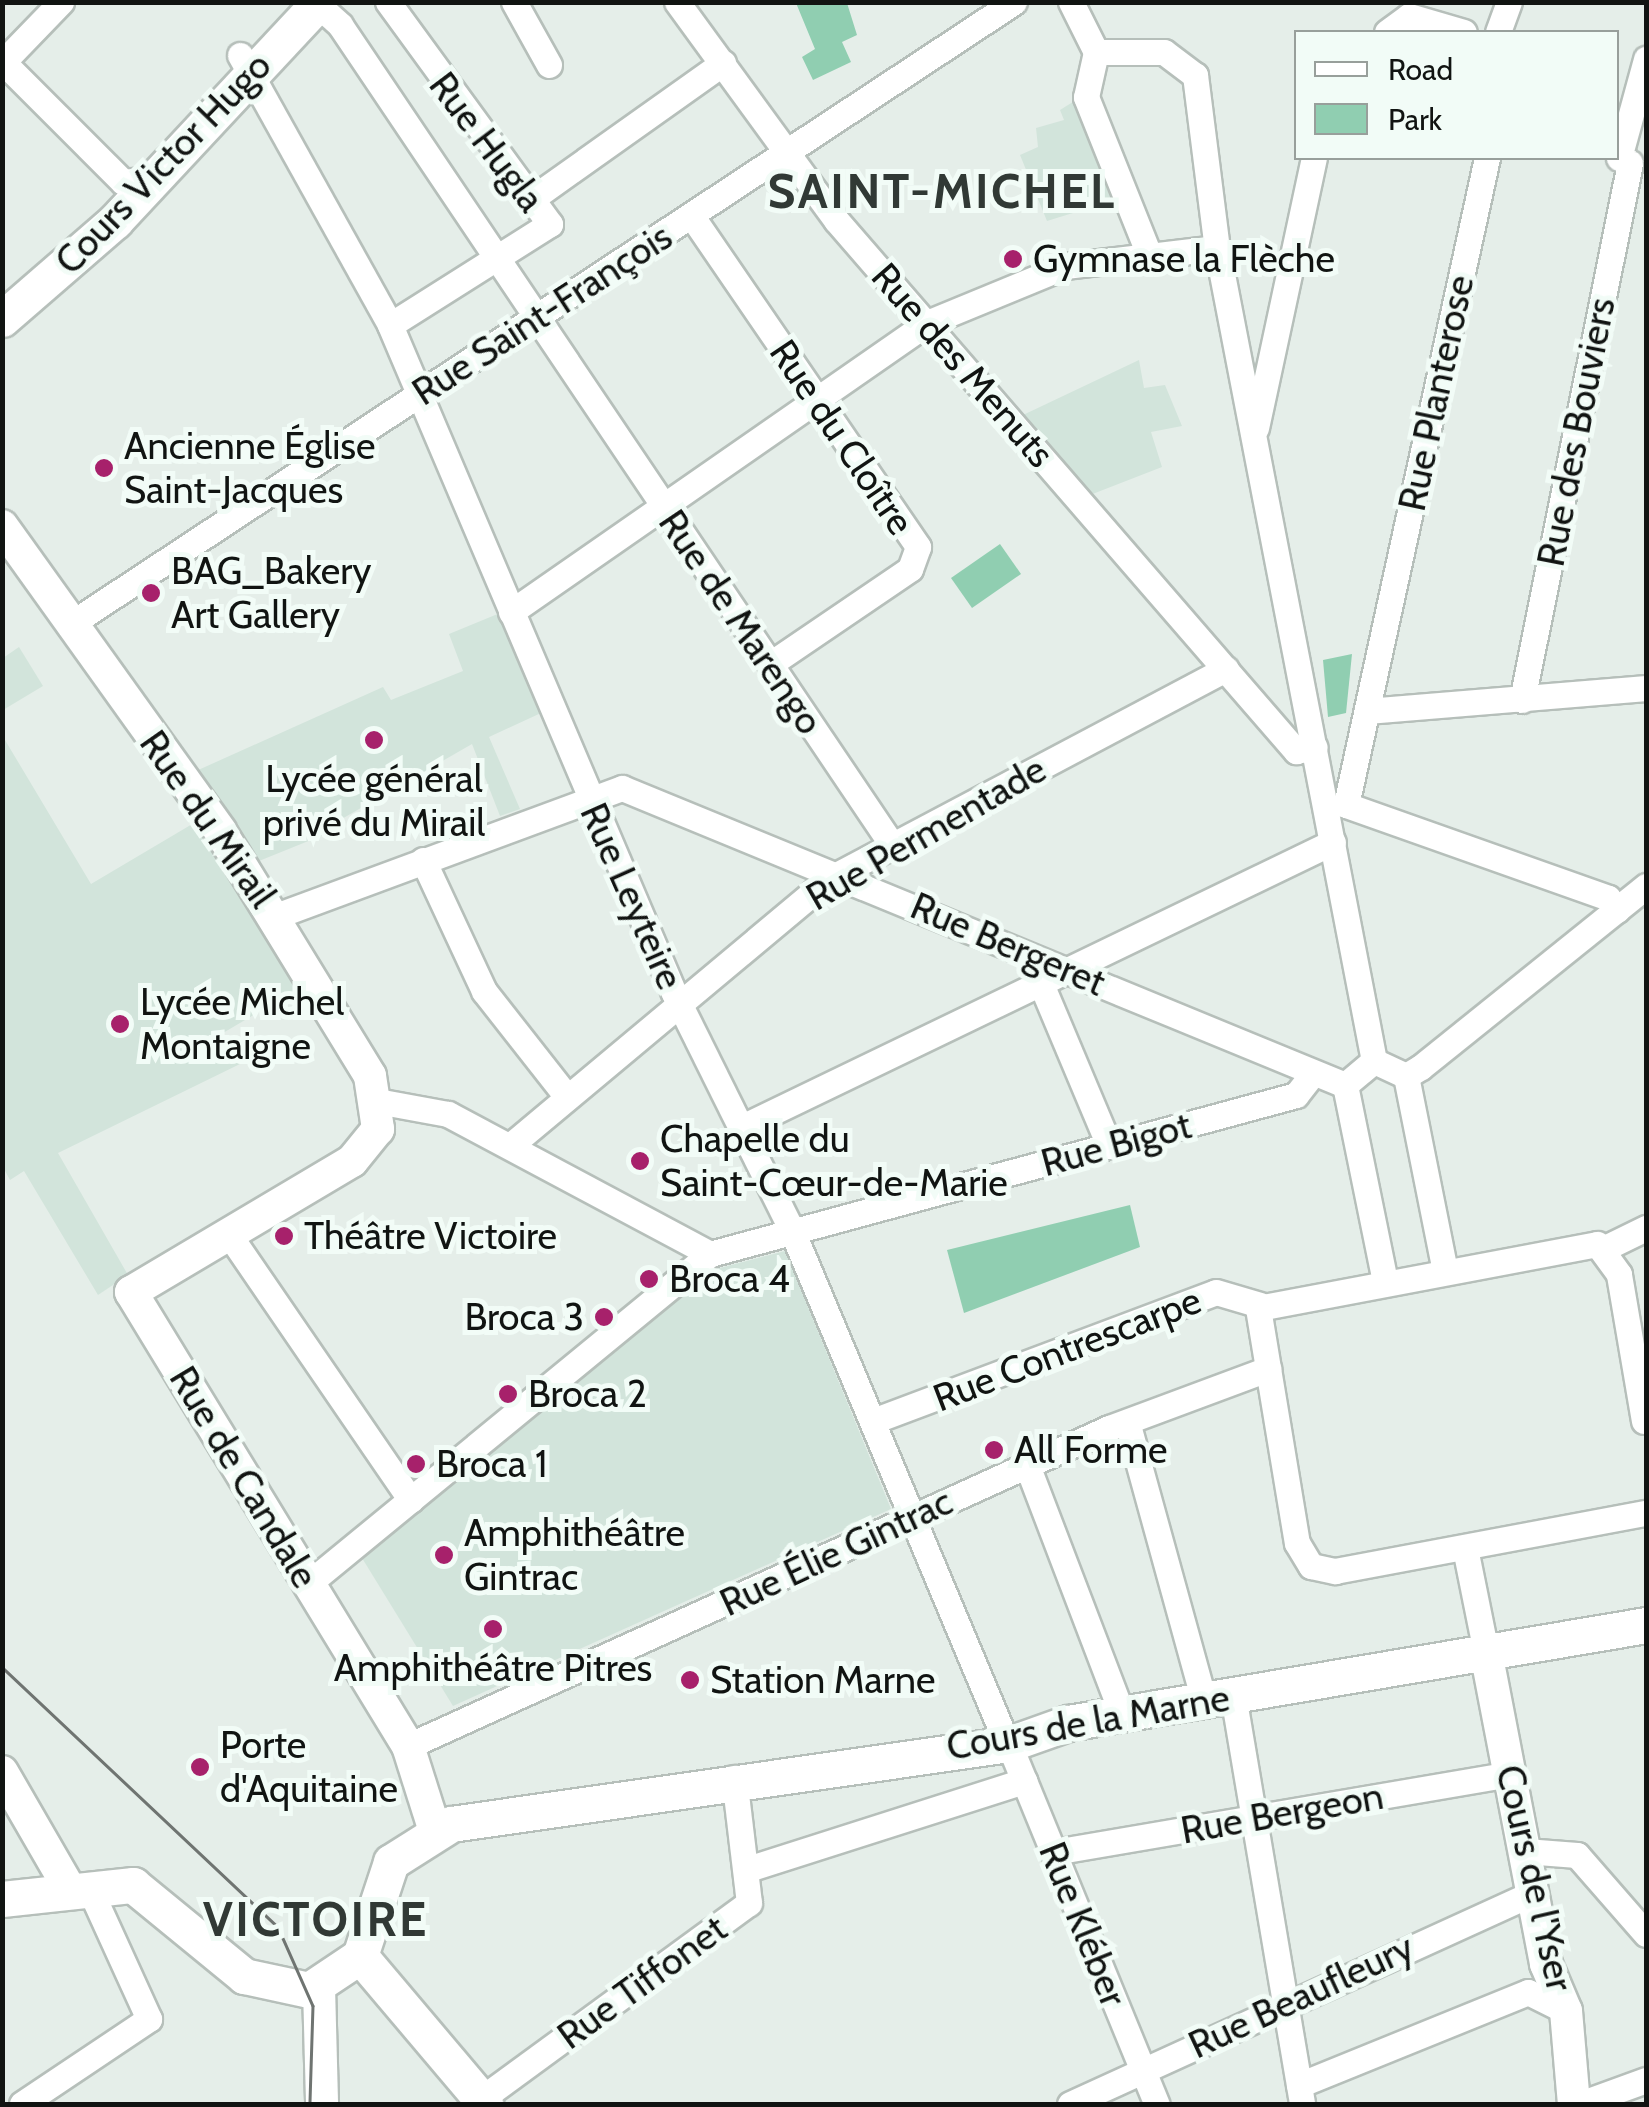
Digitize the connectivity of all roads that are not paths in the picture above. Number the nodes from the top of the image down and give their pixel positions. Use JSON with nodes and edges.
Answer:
{"nodes":[{"id":1,"x":61,"y":2,"type":"edge"},
{"id":2,"x":388,"y":2,"type":"edge"},
{"id":3,"x":514,"y":2,"type":"edge"},
{"id":4,"x":678,"y":2,"type":"edge"},
{"id":5,"x":1014,"y":2,"type":"edge"},
{"id":6,"x":1071,"y":2,"type":"edge"},
{"id":7,"x":1508,"y":2,"type":"edge"},
{"id":8,"x":308,"y":3,"type":"edge"},
{"id":9,"x":1390,"y":30,"type":"edge"},
{"id":10,"x":1457,"y":30,"type":"edge"},
{"id":11,"x":1499,"y":30,"type":"edge"},
{"id":12,"x":1096,"y":52,"type":"junction"},
{"id":13,"x":1646,"y":59,"type":"edge"},
{"id":14,"x":3,"y":62,"type":"edge"},
{"id":15,"x":722,"y":63,"type":"junction"},
{"id":16,"x":245,"y":64,"type":"junction"},
{"id":17,"x":550,"y":65,"type":"dead end"},
{"id":18,"x":788,"y":152,"type":"junction"},
{"id":19,"x":1313,"y":160,"type":"edge"},
{"id":20,"x":1487,"y":160,"type":"edge"},
{"id":21,"x":1628,"y":162,"type":"edge"},
{"id":22,"x":139,"y":180,"type":"junction"},
{"id":23,"x":530,"y":200,"type":"junction"},
{"id":24,"x":691,"y":216,"type":"junction"},
{"id":25,"x":1217,"y":248,"type":"junction"},
{"id":26,"x":1148,"y":252,"type":"junction"},
{"id":27,"x":494,"y":260,"type":"junction"},
{"id":28,"x":2,"y":295,"type":"edge"},
{"id":29,"x":2,"y":319,"type":"edge"},
{"id":30,"x":535,"y":319,"type":"junction"},
{"id":31,"x":927,"y":323,"type":"junction"},
{"id":32,"x":390,"y":325,"type":"junction"},
{"id":33,"x":419,"y":395,"type":"junction"},
{"id":34,"x":816,"y":400,"type":"junction"},
{"id":35,"x":1253,"y":443,"type":"junction"},
{"id":36,"x":663,"y":506,"type":"junction"},
{"id":37,"x":2,"y":526,"type":"edge"},
{"id":38,"x":510,"y":612,"type":"junction"},
{"id":39,"x":69,"y":625,"type":"junction"},
{"id":40,"x":770,"y":664,"type":"junction"},
{"id":41,"x":1226,"y":669,"type":"junction"},
{"id":42,"x":1646,"y":688,"type":"edge"},
{"id":43,"x":1522,"y":700,"type":"junction"},
{"id":44,"x":1367,"y":711,"type":"junction"},
{"id":45,"x":1315,"y":747,"type":"junction"},
{"id":46,"x":588,"y":796,"type":"junction"},
{"id":47,"x":1337,"y":807,"type":"junction"},
{"id":48,"x":1333,"y":842,"type":"junction"},
{"id":49,"x":892,"y":845,"type":"junction"},
{"id":50,"x":422,"y":860,"type":"junction"},
{"id":51,"x":840,"y":874,"type":"junction"},
{"id":52,"x":1646,"y":886,"type":"edge"},
{"id":53,"x":1616,"y":910,"type":"junction"},
{"id":54,"x":276,"y":916,"type":"junction"},
{"id":55,"x":1067,"y":969,"type":"junction"},
{"id":56,"x":1042,"y":986,"type":"junction"},
{"id":57,"x":678,"y":1003,"type":"junction"},
{"id":58,"x":1374,"y":1061,"type":"junction"},
{"id":59,"x":1414,"y":1072,"type":"junction"},
{"id":60,"x":1313,"y":1073,"type":"junction"},
{"id":61,"x":1345,"y":1085,"type":"junction"},
{"id":62,"x":567,"y":1097,"type":"junction"},
{"id":63,"x":378,"y":1115,"type":"junction"},
{"id":64,"x":742,"y":1127,"type":"junction"},
{"id":65,"x":511,"y":1145,"type":"junction"},
{"id":66,"x":1109,"y":1146,"type":"junction"},
{"id":67,"x":1646,"y":1228,"type":"edge"},
{"id":68,"x":793,"y":1233,"type":"junction"},
{"id":69,"x":230,"y":1236,"type":"junction"},
{"id":70,"x":1605,"y":1248,"type":"junction"},
{"id":71,"x":710,"y":1254,"type":"junction"},
{"id":72,"x":1444,"y":1267,"type":"junction"},
{"id":73,"x":1384,"y":1277,"type":"junction"},
{"id":74,"x":1260,"y":1305,"type":"junction"},
{"id":75,"x":1638,"y":1339,"type":"edge"},
{"id":76,"x":1268,"y":1370,"type":"junction"},
{"id":77,"x":873,"y":1421,"type":"junction"},
{"id":78,"x":1644,"y":1422,"type":"edge"},
{"id":79,"x":1128,"y":1425,"type":"junction"},
{"id":80,"x":1027,"y":1465,"type":"junction"},
{"id":81,"x":411,"y":1500,"type":"junction"},
{"id":82,"x":1646,"y":1513,"type":"edge"},
{"id":83,"x":913,"y":1517,"type":"junction"},
{"id":84,"x":1465,"y":1548,"type":"junction"},
{"id":85,"x":309,"y":1584,"type":"junction"},
{"id":86,"x":1646,"y":1625,"type":"edge"},
{"id":87,"x":1486,"y":1652,"type":"junction"},
{"id":88,"x":1218,"y":1697,"type":"junction"},
{"id":89,"x":1122,"y":1714,"type":"junction"},
{"id":90,"x":1004,"y":1735,"type":"junction"},
{"id":91,"x":408,"y":1746,"type":"junction"},
{"id":92,"x":2,"y":1772,"type":"edge"},
{"id":93,"x":1510,"y":1774,"type":"junction"},
{"id":94,"x":734,"y":1778,"type":"junction"},
{"id":95,"x":1024,"y":1781,"type":"junction"},
{"id":96,"x":1253,"y":1817,"type":"junction"},
{"id":97,"x":435,"y":1831,"type":"junction"},
{"id":98,"x":1525,"y":1851,"type":"junction"},
{"id":99,"x":1054,"y":1852,"type":"junction"},
{"id":100,"x":751,"y":1868,"type":"junction"},
{"id":101,"x":68,"y":1888,"type":"junction"},
{"id":102,"x":1533,"y":1893,"type":"junction"},
{"id":103,"x":2,"y":1899,"type":"edge"},
{"id":104,"x":1646,"y":1934,"type":"edge"},
{"id":105,"x":360,"y":1956,"type":"junction"},
{"id":106,"x":319,"y":1987,"type":"junction"},
{"id":107,"x":1284,"y":2002,"type":"junction"},
{"id":108,"x":1566,"y":2010,"type":"junction"},
{"id":109,"x":1142,"y":2070,"type":"junction"},
{"id":110,"x":1646,"y":2080,"type":"edge"},
{"id":111,"x":1300,"y":2095,"type":"edge"},
{"id":112,"x":483,"y":2102,"type":"edge"},
{"id":113,"x":1159,"y":2103,"type":"edge"},
{"id":114,"x":22,"y":2104,"type":"edge"},
{"id":115,"x":322,"y":2104,"type":"edge"},
{"id":116,"x":1070,"y":2104,"type":"edge"},
{"id":117,"x":1577,"y":2104,"type":"edge"}],
"edges":[{"from":1,"to":14,"type":"street"},
{"from":2,"to":23,"type":"street","name":"Rue Hugla"},
{"from":3,"to":17,"type":"street"},
{"from":4,"to":15,"type":"street","name":"Rue des Menuts"},
{"from":5,"to":18,"type":"street","name":"Rue Saint-François"},
{"from":6,"to":12,"type":"street"},
{"from":7,"to":11,"type":"street"},
{"from":8,"to":16,"type":"main road","name":"Cours Victor Hugo"},
{"from":8,"to":27,"type":"street","name":"Rue de Marengo"},
{"from":9,"to":10,"type":"street"},
{"from":12,"to":25,"type":"street"},
{"from":12,"to":26,"type":"street"},
{"from":13,"to":21,"type":"street","name":"Rue des Bouviers"},
{"from":14,"to":22,"type":"street"},
{"from":15,"to":18,"type":"street","name":"Rue des Menuts"},
{"from":15,"to":23,"type":"street"},
{"from":16,"to":22,"type":"main road","name":"Cours Victor Hugo"},
{"from":16,"to":32,"type":"street","name":"Rue Leyteire"},
{"from":18,"to":24,"type":"street","name":"Rue Saint-François"},
{"from":18,"to":31,"type":"street","name":"Rue des Menuts"},
{"from":19,"to":35,"type":"street"},
{"from":20,"to":44,"type":"street","name":"Rue Planterose"},
{"from":21,"to":43,"type":"street","name":"Rue des Bouviers"},
{"from":22,"to":28,"type":"main road","name":"Cours Victor Hugo"},
{"from":22,"to":29,"type":"main road","name":"Cours Victor Hugo"},
{"from":23,"to":27,"type":"street","name":"Rue Hugla"},
{"from":24,"to":30,"type":"street","name":"Rue Saint-François"},
{"from":24,"to":34,"type":"street","name":"Rue du Cloître"},
{"from":25,"to":26,"type":"street"},
{"from":25,"to":35,"type":"street"},
{"from":26,"to":31,"type":"street"},
{"from":27,"to":30,"type":"street","name":"Rue de Marengo"},
{"from":27,"to":32,"type":"street","name":"Rue Hugla"},
{"from":30,"to":33,"type":"street","name":"Rue Saint-François"},
{"from":30,"to":36,"type":"street","name":"Rue de Marengo"},
{"from":31,"to":34,"type":"street"},
{"from":31,"to":41,"type":"street","name":"Rue des Menuts"},
{"from":32,"to":33,"type":"street","name":"Rue Leyteire"},
{"from":33,"to":38,"type":"street","name":"Rue Leyteire"},
{"from":33,"to":39,"type":"street","name":"Rue Saint-François"},
{"from":34,"to":36,"type":"street"},
{"from":34,"to":40,"type":"street","name":"Rue du Cloître"},
{"from":35,"to":45,"type":"street"},
{"from":36,"to":38,"type":"street"},
{"from":36,"to":40,"type":"street","name":"Rue de Marengo"},
{"from":37,"to":39,"type":"street","name":"Rue du Mirail"},
{"from":38,"to":46,"type":"street","name":"Rue Leyteire"},
{"from":39,"to":54,"type":"street","name":"Rue du Mirail"},
{"from":40,"to":49,"type":"street","name":"Rue de Marengo"},
{"from":41,"to":45,"type":"street","name":"Rue des Menuts"},
{"from":41,"to":49,"type":"street","name":"Rue Permentade"},
{"from":42,"to":43,"type":"street"},
{"from":43,"to":44,"type":"street"},
{"from":44,"to":47,"type":"street","name":"Rue Planterose"},
{"from":45,"to":47,"type":"street"},
{"from":46,"to":50,"type":"street","name":"Rue Bergeret"},
{"from":46,"to":51,"type":"street","name":"Rue Bergeret"},
{"from":46,"to":57,"type":"street","name":"Rue Leyteire"},
{"from":47,"to":48,"type":"street"},
{"from":47,"to":53,"type":"street"},
{"from":48,"to":55,"type":"street"},
{"from":48,"to":58,"type":"street"},
{"from":49,"to":51,"type":"street","name":"Rue Permentade"},
{"from":50,"to":54,"type":"street","name":"Rue Bergeret"},
{"from":50,"to":62,"type":"street"},
{"from":51,"to":55,"type":"street","name":"Rue Bergeret"},
{"from":51,"to":57,"type":"street","name":"Rue Permentade"},
{"from":52,"to":53,"type":"street"},
{"from":53,"to":59,"type":"street"},
{"from":54,"to":63,"type":"street","name":"Rue du Mirail"},
{"from":55,"to":56,"type":"street"},
{"from":55,"to":60,"type":"street","name":"Rue Bergeret"},
{"from":56,"to":64,"type":"street"},
{"from":56,"to":66,"type":"street"},
{"from":57,"to":62,"type":"street","name":"Rue Permentade"},
{"from":57,"to":64,"type":"street","name":"Rue Leyteire"},
{"from":58,"to":59,"type":"street"},
{"from":58,"to":61,"type":"street"},
{"from":59,"to":72,"type":"street"},
{"from":60,"to":61,"type":"street","name":"Rue Bergeret"},
{"from":60,"to":66,"type":"street","name":"Rue Bigot"},
{"from":61,"to":73,"type":"street"},
{"from":62,"to":65,"type":"street","name":"Rue Permentade"},
{"from":63,"to":65,"type":"street"},
{"from":63,"to":69,"type":"street"},
{"from":64,"to":68,"type":"street","name":"Rue Leyteire"},
{"from":65,"to":71,"type":"street"},
{"from":66,"to":68,"type":"street","name":"Rue Bigot"},
{"from":67,"to":70,"type":"street"},
{"from":68,"to":71,"type":"street","name":"Rue Bigot"},
{"from":68,"to":77,"type":"street","name":"Rue Leyteire"},
{"from":69,"to":81,"type":"street"},
{"from":69,"to":85,"type":"street","name":"Rue de Candale"},
{"from":70,"to":72,"type":"street"},
{"from":70,"to":75,"type":"street"},
{"from":71,"to":81,"type":"street"},
{"from":72,"to":73,"type":"street"},
{"from":73,"to":74,"type":"street"},
{"from":74,"to":76,"type":"street"},
{"from":74,"to":77,"type":"street","name":"Rue Contrescarpe"},
{"from":75,"to":78,"type":"street"},
{"from":76,"to":79,"type":"street","name":"Rue Élie Gintrac"},
{"from":76,"to":84,"type":"street"},
{"from":77,"to":83,"type":"street","name":"Rue Leyteire"},
{"from":79,"to":80,"type":"street","name":"Rue Élie Gintrac"},
{"from":79,"to":88,"type":"street"},
{"from":80,"to":83,"type":"street","name":"Rue Élie Gintrac"},
{"from":80,"to":89,"type":"street"},
{"from":81,"to":85,"type":"street"},
{"from":82,"to":84,"type":"street"},
{"from":83,"to":90,"type":"street","name":"Rue Leyteire"},
{"from":83,"to":91,"type":"street","name":"Rue Élie Gintrac"},
{"from":84,"to":87,"type":"street"},
{"from":85,"to":91,"type":"street","name":"Rue de Candale"},
{"from":86,"to":87,"type":"main road","name":"Cours de la Marne"},
{"from":87,"to":88,"type":"main road","name":"Cours de la Marne"},
{"from":87,"to":93,"type":"street","name":"Cours de l'Yser"},
{"from":88,"to":89,"type":"main road","name":"Cours de la Marne"},
{"from":88,"to":96,"type":"street"},
{"from":89,"to":90,"type":"main road","name":"Cours de la Marne"},
{"from":90,"to":94,"type":"main road","name":"Cours de la Marne"},
{"from":90,"to":95,"type":"street","name":"Rue Kléber"},
{"from":91,"to":97,"type":"street","name":"Rue de Candale"},
{"from":92,"to":101,"type":"street"},
{"from":93,"to":96,"type":"street","name":"Rue Bergeon"},
{"from":93,"to":98,"type":"street","name":"Cours de l'Yser"},
{"from":94,"to":97,"type":"main road","name":"Cours de la Marne"},
{"from":94,"to":100,"type":"street","name":"Rue Tiffonet"},
{"from":95,"to":99,"type":"street","name":"Rue Kléber"},
{"from":95,"to":100,"type":"street"},
{"from":96,"to":99,"type":"street","name":"Rue Bergeon"},
{"from":96,"to":107,"type":"street"},
{"from":97,"to":105,"type":"main road","name":"Cours de la Marne"},
{"from":98,"to":102,"type":"street","name":"Cours de l'Yser"},
{"from":98,"to":104,"type":"street"},
{"from":99,"to":109,"type":"street","name":"Rue Kléber"},
{"from":100,"to":112,"type":"street","name":"Rue Tiffonet"},
{"from":101,"to":103,"type":"main road"},
{"from":101,"to":106,"type":"main road"},
{"from":101,"to":114,"type":"street"},
{"from":102,"to":107,"type":"street","name":"Rue Beaufleury"},
{"from":102,"to":108,"type":"street","name":"Cours de l'Yser"},
{"from":105,"to":106,"type":"main road"},
{"from":105,"to":112,"type":"main road"},
{"from":106,"to":115,"type":"street"},
{"from":107,"to":109,"type":"street","name":"Rue Beaufleury"},
{"from":107,"to":111,"type":"street"},
{"from":108,"to":111,"type":"street"},
{"from":108,"to":117,"type":"street","name":"Cours de l'Yser"},
{"from":109,"to":113,"type":"street","name":"Rue Kléber"},
{"from":109,"to":116,"type":"street","name":"Rue Beaufleury"},
{"from":110,"to":117,"type":"street"}]}
